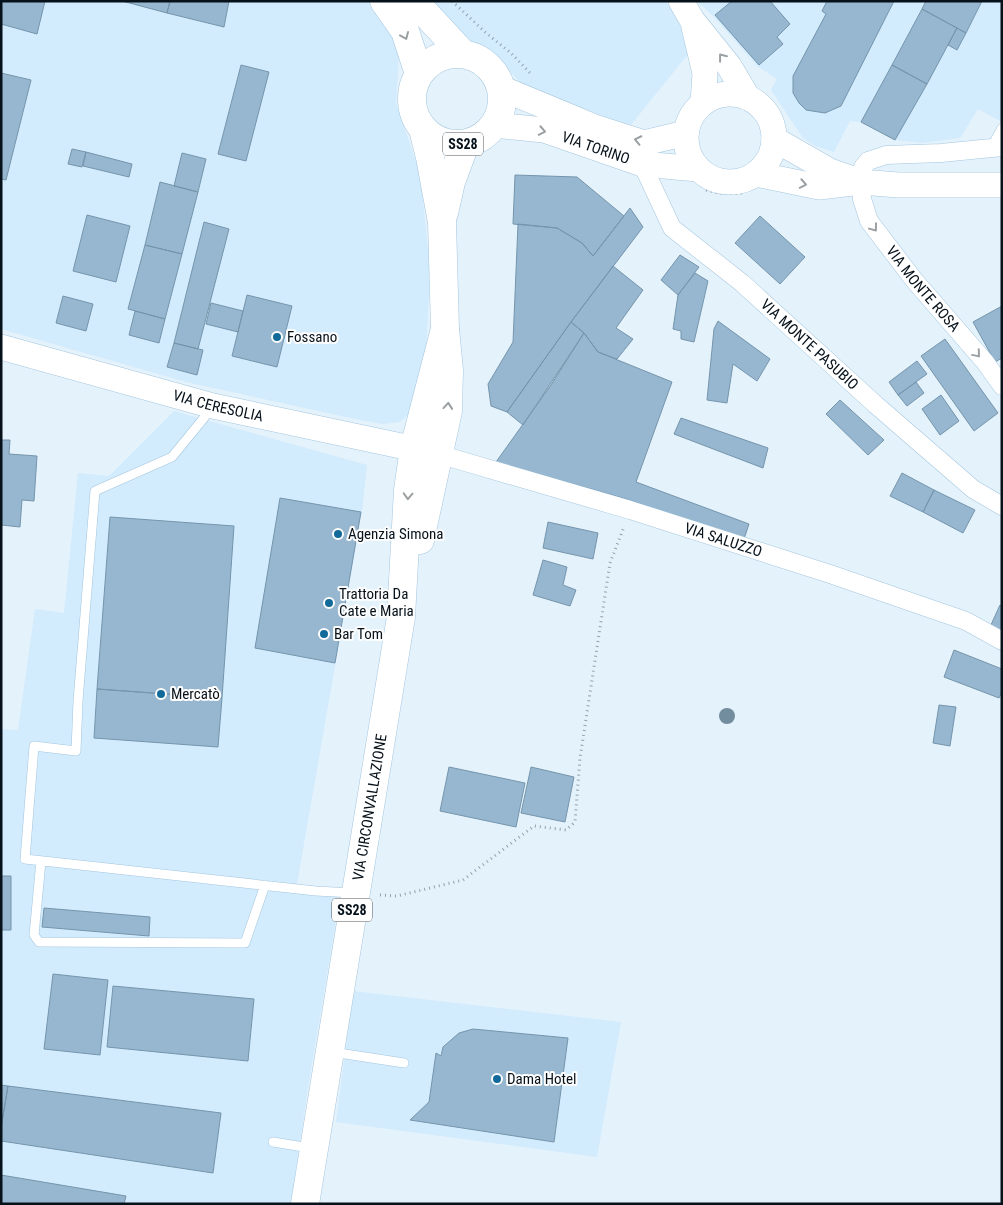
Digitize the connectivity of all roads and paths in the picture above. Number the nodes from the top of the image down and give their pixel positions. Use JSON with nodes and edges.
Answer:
{"nodes":[{"id":1,"x":384,"y":1,"type":"edge"},
{"id":2,"x":414,"y":1,"type":"edge"},
{"id":3,"x":686,"y":10,"type":"edge"},
{"id":4,"x":463,"y":54,"type":"junction"},
{"id":5,"x":419,"y":74,"type":"junction"},
{"id":6,"x":501,"y":88,"type":"junction"},
{"id":7,"x":748,"y":98,"type":"junction"},
{"id":8,"x":703,"y":103,"type":"junction"},
{"id":9,"x":494,"y":125,"type":"junction"},
{"id":10,"x":1002,"y":128,"type":"edge"},
{"id":11,"x":423,"y":129,"type":"junction"},
{"id":12,"x":686,"y":133,"type":"junction"},
{"id":13,"x":774,"y":139,"type":"junction"},
{"id":14,"x":465,"y":144,"type":"junction"},
{"id":15,"x":996,"y":148,"type":"edge"},
{"id":16,"x":642,"y":164,"type":"junction"},
{"id":17,"x":698,"y":169,"type":"junction"},
{"id":18,"x":756,"y":174,"type":"junction"},
{"id":19,"x":861,"y":182,"type":"junction"},
{"id":20,"x":1002,"y":185,"type":"edge"},
{"id":21,"x":442,"y":222,"type":"junction"},
{"id":22,"x":1,"y":347,"type":"edge"},
{"id":23,"x":1002,"y":386,"type":"edge"},
{"id":24,"x":213,"y":406,"type":"junction"},
{"id":25,"x":426,"y":451,"type":"junction"},
{"id":26,"x":1002,"y":506,"type":"edge"},
{"id":27,"x":630,"y":510,"type":"junction"},
{"id":28,"x":1002,"y":641,"type":"edge"},
{"id":29,"x":41,"y":861,"type":"junction"},
{"id":30,"x":265,"y":885,"type":"junction"},
{"id":31,"x":355,"y":893,"type":"junction"},
{"id":32,"x":329,"y":1051,"type":"junction"},
{"id":33,"x":404,"y":1063,"type":"dead end"},
{"id":34,"x":274,"y":1142,"type":"dead end"},
{"id":35,"x":314,"y":1148,"type":"junction"},
{"id":36,"x":305,"y":1204,"type":"edge"}],
"edges":[{"from":1,"to":5,"type":"main road","one_way":true},
{"from":2,"to":4,"type":"main road"},
{"from":7,"to":3,"type":"main road","one_way":true},
{"from":3,"to":8,"type":"main road"},
{"from":4,"to":5,"type":"main road"},
{"from":4,"to":6,"type":"main road"},
{"from":5,"to":11,"type":"main road","number":"SS28"},
{"from":6,"to":9,"type":"main road","number":"SS28"},
{"from":12,"to":6,"type":"main road","name":"VIA TORINO","one_way":true},
{"from":7,"to":8,"type":"main road"},
{"from":7,"to":13,"type":"main road"},
{"from":8,"to":12,"type":"main road"},
{"from":9,"to":14,"type":"main road","number":"SS28"},
{"from":9,"to":16,"type":"main road","name":"VIA TORINO","one_way":true},
{"from":10,"to":15,"type":"lane"},
{"from":11,"to":14,"type":"main road","number":"SS28"},
{"from":11,"to":21,"type":"main road","name":"VIA CIRCONVALLAZIONE","number":"SS28"},
{"from":12,"to":17,"type":"main road"},
{"from":13,"to":18,"type":"main road"},
{"from":13,"to":19,"type":"main road"},
{"from":14,"to":21,"type":"main road","name":"VIA CIRCONVALLAZIONE","number":"SS28"},
{"from":15,"to":19,"type":"street"},
{"from":16,"to":17,"type":"main road","name":"VIA TORINO"},
{"from":16,"to":26,"type":"street","name":"VIA MONTE PASUBIO"},
{"from":17,"to":18,"type":"main road","name":"VIA TORINO"},
{"from":18,"to":19,"type":"main road","one_way":true},
{"from":19,"to":20,"type":"main road"},
{"from":19,"to":23,"type":"street","name":"VIA MONTE ROSA","one_way":true},
{"from":21,"to":25,"type":"main road","name":"VIA CIRCONVALLAZIONE","number":"SS28"},
{"from":22,"to":24,"type":"main road","name":"VIA CERESOLIA"},
{"from":24,"to":25,"type":"main road","name":"VIA CERESOLIA"},
{"from":24,"to":29,"type":"lane"},
{"from":25,"to":27,"type":"street","name":"VIA SALUZZO"},
{"from":25,"to":31,"type":"main road","name":"VIA CIRCONVALLAZIONE","number":"SS28"},
{"from":27,"to":28,"type":"street","name":"VIA SALUZZO"},
{"from":27,"to":31,"type":"path"},
{"from":29,"to":30,"type":"lane"},
{"from":29,"to":30,"type":"lane"},
{"from":30,"to":31,"type":"lane"},
{"from":31,"to":32,"type":"main road","name":"VIA CIRCONVALLAZIONE","number":"SS28"},
{"from":32,"to":33,"type":"lane"},
{"from":32,"to":35,"type":"main road","name":"VIA CIRCONVALLAZIONE","number":"SS28"},
{"from":34,"to":35,"type":"lane"},
{"from":35,"to":36,"type":"main road","name":"VIA CIRCONVALLAZIONE","number":"SS28"}]}
